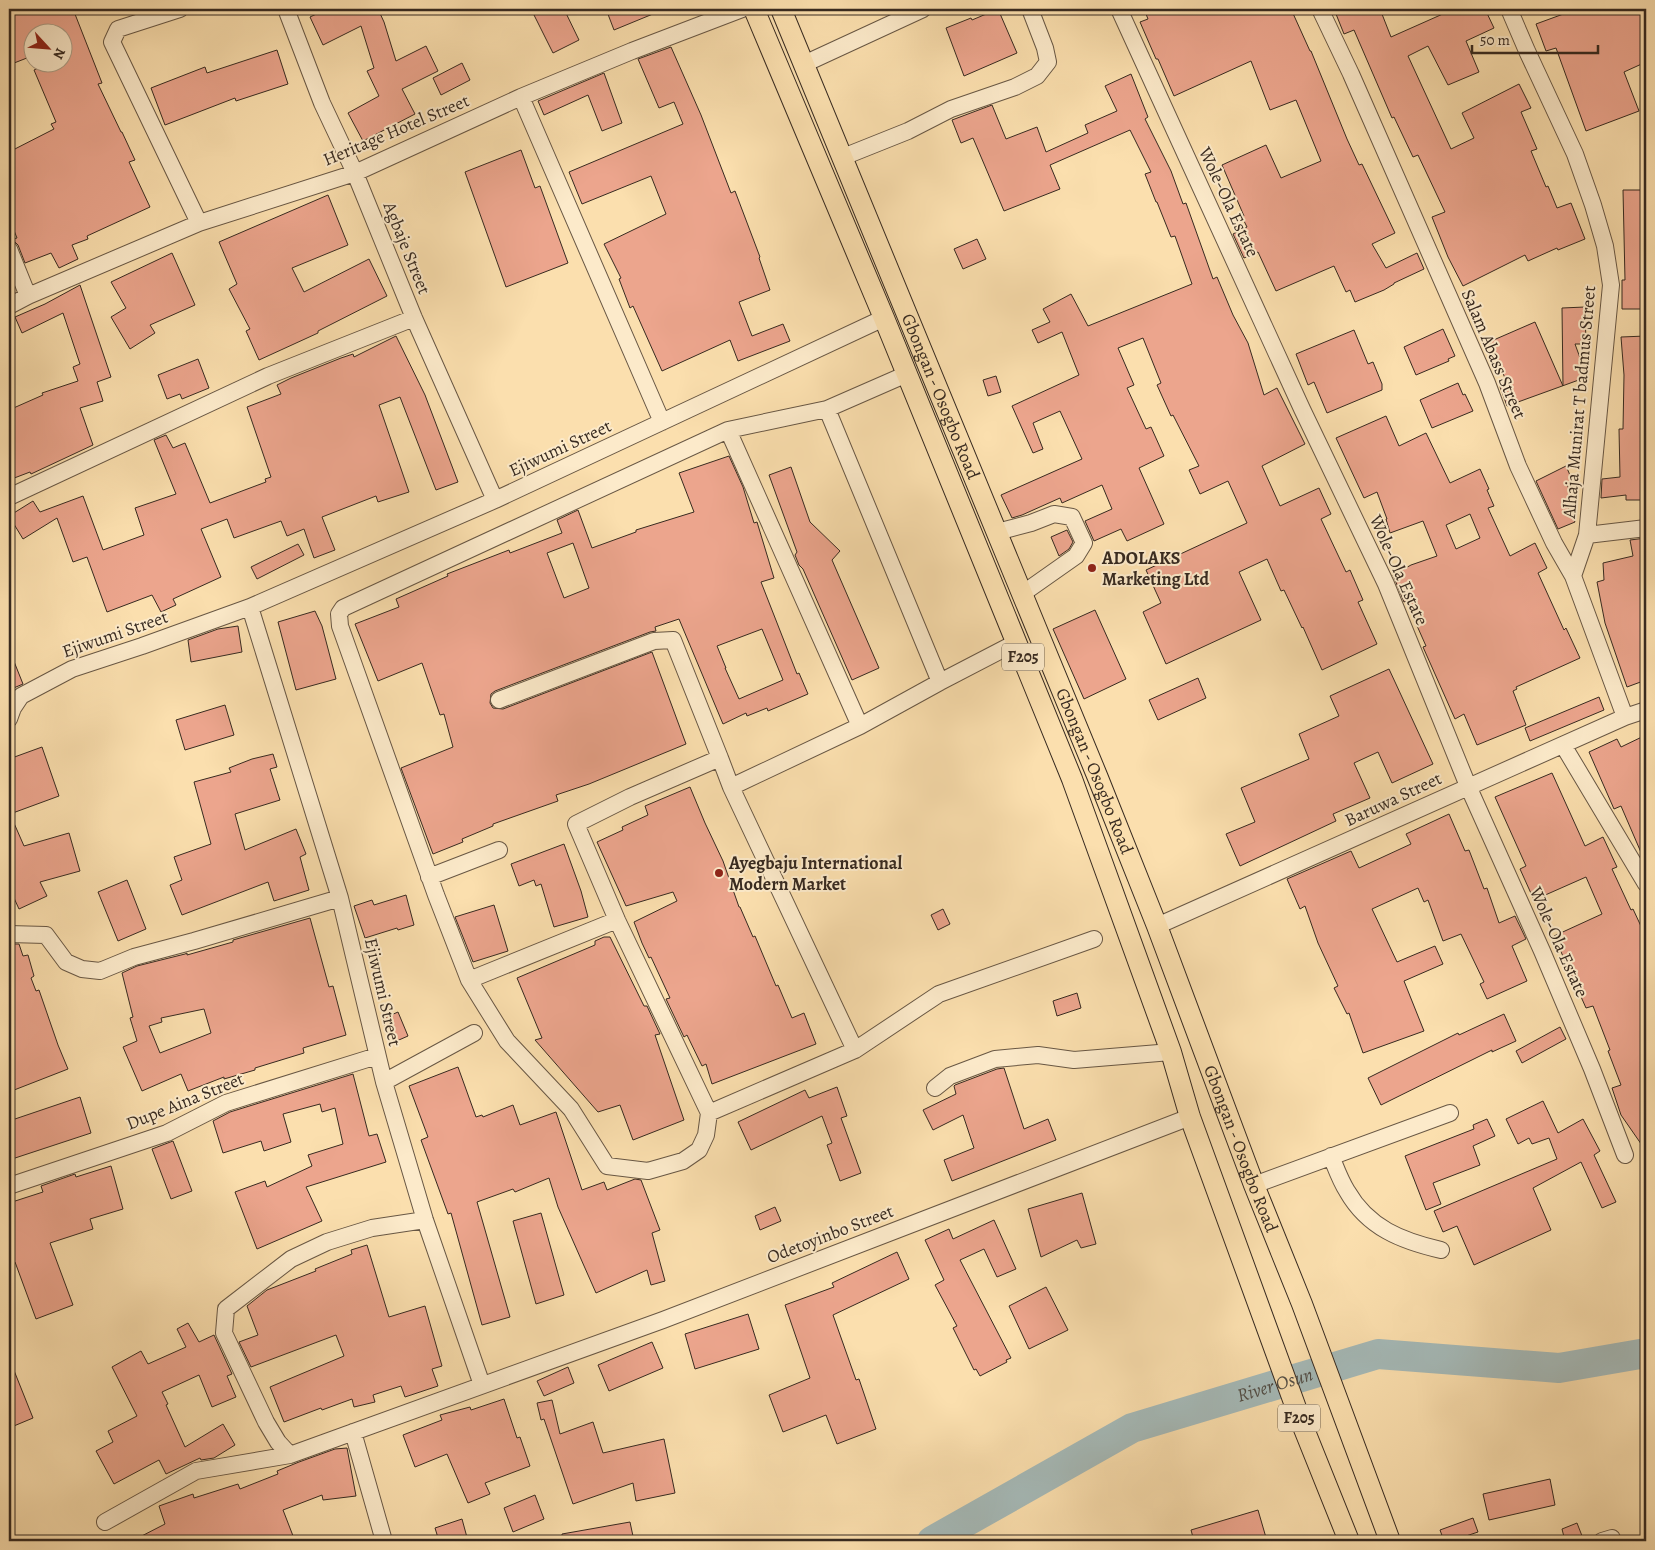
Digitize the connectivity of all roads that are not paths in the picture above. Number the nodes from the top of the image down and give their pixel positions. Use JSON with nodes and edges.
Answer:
{"nodes":[{"id":1,"x":180,"y":9,"type":"edge"},
{"id":2,"x":286,"y":9,"type":"edge"},
{"id":3,"x":742,"y":9,"type":"edge"},
{"id":4,"x":754,"y":9,"type":"edge"},
{"id":5,"x":781,"y":9,"type":"edge"},
{"id":6,"x":923,"y":9,"type":"edge"},
{"id":7,"x":1030,"y":9,"type":"edge"},
{"id":8,"x":1119,"y":9,"type":"edge"},
{"id":9,"x":1320,"y":9,"type":"edge"},
{"id":10,"x":1509,"y":9,"type":"edge"},
{"id":11,"x":804,"y":64,"type":"junction"},
{"id":12,"x":521,"y":97,"type":"junction"},
{"id":13,"x":842,"y":157,"type":"junction"},
{"id":14,"x":355,"y":173,"type":"junction"},
{"id":15,"x":199,"y":224,"type":"junction"},
{"id":16,"x":9,"y":249,"type":"edge"},
{"id":17,"x":28,"y":296,"type":"junction"},
{"id":18,"x":9,"y":306,"type":"edge"},
{"id":19,"x":414,"y":318,"type":"junction"},
{"id":20,"x":884,"y":318,"type":"junction"},
{"id":21,"x":908,"y":374,"type":"junction"},
{"id":22,"x":827,"y":409,"type":"junction"},
{"id":23,"x":662,"y":422,"type":"junction"},
{"id":24,"x":728,"y":430,"type":"junction"},
{"id":25,"x":9,"y":497,"type":"edge"},
{"id":26,"x":495,"y":500,"type":"junction"},
{"id":27,"x":1646,"y":528,"type":"edge"},
{"id":28,"x":997,"y":532,"type":"junction"},
{"id":29,"x":1587,"y":535,"type":"junction"},
{"id":30,"x":1573,"y":576,"type":"junction"},
{"id":31,"x":1022,"y":594,"type":"junction"},
{"id":32,"x":250,"y":607,"type":"junction"},
{"id":33,"x":1017,"y":642,"type":"junction"},
{"id":34,"x":940,"y":682,"type":"junction"},
{"id":35,"x":499,"y":700,"type":"dead end"},
{"id":36,"x":1646,"y":710,"type":"edge"},
{"id":37,"x":10,"y":712,"type":"edge"},
{"id":38,"x":1625,"y":717,"type":"junction"},
{"id":39,"x":860,"y":726,"type":"junction"},
{"id":40,"x":1563,"y":745,"type":"junction"},
{"id":41,"x":720,"y":758,"type":"junction"},
{"id":42,"x":1468,"y":786,"type":"junction"},
{"id":43,"x":731,"y":787,"type":"junction"},
{"id":44,"x":499,"y":850,"type":"dead end"},
{"id":45,"x":429,"y":877,"type":"junction"},
{"id":46,"x":1646,"y":884,"type":"edge"},
{"id":47,"x":340,"y":898,"type":"junction"},
{"id":48,"x":617,"y":920,"type":"junction"},
{"id":49,"x":1157,"y":926,"type":"junction"},
{"id":50,"x":9,"y":934,"type":"edge"},
{"id":51,"x":1094,"y":939,"type":"dead end"},
{"id":52,"x":469,"y":980,"type":"junction"},
{"id":53,"x":474,"y":1033,"type":"dead end"},
{"id":54,"x":855,"y":1050,"type":"junction"},
{"id":55,"x":1171,"y":1052,"type":"junction"},
{"id":56,"x":377,"y":1056,"type":"junction"},
{"id":57,"x":384,"y":1082,"type":"junction"},
{"id":58,"x":935,"y":1088,"type":"dead end"},
{"id":59,"x":709,"y":1113,"type":"junction"},
{"id":60,"x":1450,"y":1113,"type":"dead end"},
{"id":61,"x":1190,"y":1117,"type":"junction"},
{"id":62,"x":1625,"y":1155,"type":"dead end"},
{"id":63,"x":1331,"y":1156,"type":"junction"},
{"id":64,"x":1254,"y":1185,"type":"junction"},
{"id":65,"x":9,"y":1186,"type":"edge"},
{"id":66,"x":425,"y":1220,"type":"junction"},
{"id":67,"x":1441,"y":1250,"type":"dead end"},
{"id":68,"x":482,"y":1385,"type":"junction"},
{"id":69,"x":353,"y":1432,"type":"junction"},
{"id":70,"x":290,"y":1455,"type":"junction"},
{"id":71,"x":105,"y":1522,"type":"dead end"},
{"id":72,"x":384,"y":1541,"type":"edge"},
{"id":73,"x":1349,"y":1541,"type":"edge"},
{"id":74,"x":1390,"y":1541,"type":"edge"}],
"edges":[{"from":1,"to":15,"type":"street"},
{"from":2,"to":14,"type":"street","name":"Agbaje Street"},
{"from":3,"to":12,"type":"street","name":"Heritage Hotel Street"},
{"from":4,"to":20,"type":"main road","name":"Gbongan - Osogbo Road","number":"F205"},
{"from":5,"to":11,"type":"main road","name":"Gbongan - Osogbo Road","number":"F205"},
{"from":6,"to":11,"type":"street"},
{"from":7,"to":13,"type":"street"},
{"from":8,"to":42,"type":"street","name":"Wole-Ola Estate"},
{"from":9,"to":30,"type":"street","name":"Salam Abass Street"},
{"from":10,"to":29,"type":"street","name":"Alhaja Munirat T badmus Street"},
{"from":11,"to":13,"type":"main road","name":"Gbongan - Osogbo Road","number":"F205"},
{"from":12,"to":14,"type":"street","name":"Heritage Hotel Street"},
{"from":12,"to":23,"type":"street"},
{"from":13,"to":28,"type":"main road","name":"Gbongan - Osogbo Road","number":"F205"},
{"from":14,"to":15,"type":"street","name":"Heritage Hotel Street"},
{"from":14,"to":19,"type":"street","name":"Agbaje Street"},
{"from":15,"to":17,"type":"street","name":"Heritage Hotel Street"},
{"from":16,"to":17,"type":"street"},
{"from":17,"to":18,"type":"street","name":"Heritage Hotel Street"},
{"from":19,"to":25,"type":"street"},
{"from":19,"to":26,"type":"street","name":"Agbaje Street"},
{"from":20,"to":21,"type":"main road","name":"Gbongan - Osogbo Road","number":"F205"},
{"from":20,"to":23,"type":"street","name":"Ejiwumi Street"},
{"from":21,"to":22,"type":"street"},
{"from":21,"to":33,"type":"main road","name":"Gbongan - Osogbo Road","number":"F205"},
{"from":22,"to":24,"type":"street"},
{"from":22,"to":34,"type":"street"},
{"from":23,"to":26,"type":"street","name":"Ejiwumi Street"},
{"from":24,"to":39,"type":"street"},
{"from":24,"to":45,"type":"street"},
{"from":26,"to":32,"type":"street","name":"Ejiwumi Street"},
{"from":27,"to":29,"type":"street"},
{"from":28,"to":31,"type":"main road","name":"Gbongan - Osogbo Road","number":"F205"},
{"from":28,"to":31,"type":"street"},
{"from":29,"to":30,"type":"street","name":"Alhaja Munirat T badmus Street"},
{"from":30,"to":38,"type":"street","name":"Salam Abass Street"},
{"from":31,"to":49,"type":"main road","name":"Gbongan - Osogbo Road","number":"F205"},
{"from":32,"to":37,"type":"street","name":"Ejiwumi Street"},
{"from":32,"to":47,"type":"street","name":"Ejiwumi Street"},
{"from":33,"to":34,"type":"street"},
{"from":33,"to":55,"type":"main road","name":"Gbongan - Osogbo Road","number":"F205"},
{"from":34,"to":39,"type":"street"},
{"from":35,"to":41,"type":"street"},
{"from":36,"to":38,"type":"street","name":"Baruwa Street"},
{"from":38,"to":40,"type":"street","name":"Baruwa Street"},
{"from":39,"to":43,"type":"street"},
{"from":40,"to":42,"type":"street","name":"Baruwa Street"},
{"from":40,"to":46,"type":"street"},
{"from":41,"to":43,"type":"street"},
{"from":41,"to":48,"type":"street"},
{"from":42,"to":49,"type":"street","name":"Baruwa Street"},
{"from":42,"to":62,"type":"street","name":"Wole-Ola Estate"},
{"from":43,"to":54,"type":"street"},
{"from":44,"to":45,"type":"street"},
{"from":45,"to":52,"type":"street"},
{"from":47,"to":50,"type":"street"},
{"from":47,"to":56,"type":"street","name":"Ejiwumi Street"},
{"from":48,"to":52,"type":"street"},
{"from":48,"to":59,"type":"street"},
{"from":49,"to":64,"type":"main road","name":"Gbongan - Osogbo Road","number":"F205"},
{"from":51,"to":54,"type":"street"},
{"from":52,"to":59,"type":"street"},
{"from":53,"to":57,"type":"street"},
{"from":54,"to":59,"type":"street"},
{"from":55,"to":58,"type":"street"},
{"from":55,"to":61,"type":"main road","name":"Gbongan - Osogbo Road","number":"F205"},
{"from":56,"to":57,"type":"street","name":"Ejiwumi Street"},
{"from":56,"to":65,"type":"street","name":"Dupe Aina Street"},
{"from":57,"to":66,"type":"street","name":"Ejiwumi Street"},
{"from":60,"to":63,"type":"street"},
{"from":61,"to":68,"type":"street","name":"Odetoyinbo Street"},
{"from":61,"to":73,"type":"main road","name":"Gbongan - Osogbo Road","number":"F205"},
{"from":63,"to":64,"type":"street"},
{"from":63,"to":67,"type":"street"},
{"from":64,"to":74,"type":"main road","name":"Gbongan - Osogbo Road","number":"F205"},
{"from":66,"to":68,"type":"street","name":"Ejiwumi Street"},
{"from":66,"to":70,"type":"street"},
{"from":68,"to":69,"type":"street","name":"Odetoyinbo Street"},
{"from":69,"to":70,"type":"street","name":"Odetoyinbo Street"},
{"from":69,"to":72,"type":"street"},
{"from":70,"to":71,"type":"street","name":"Odetoyinbo Street"}]}
